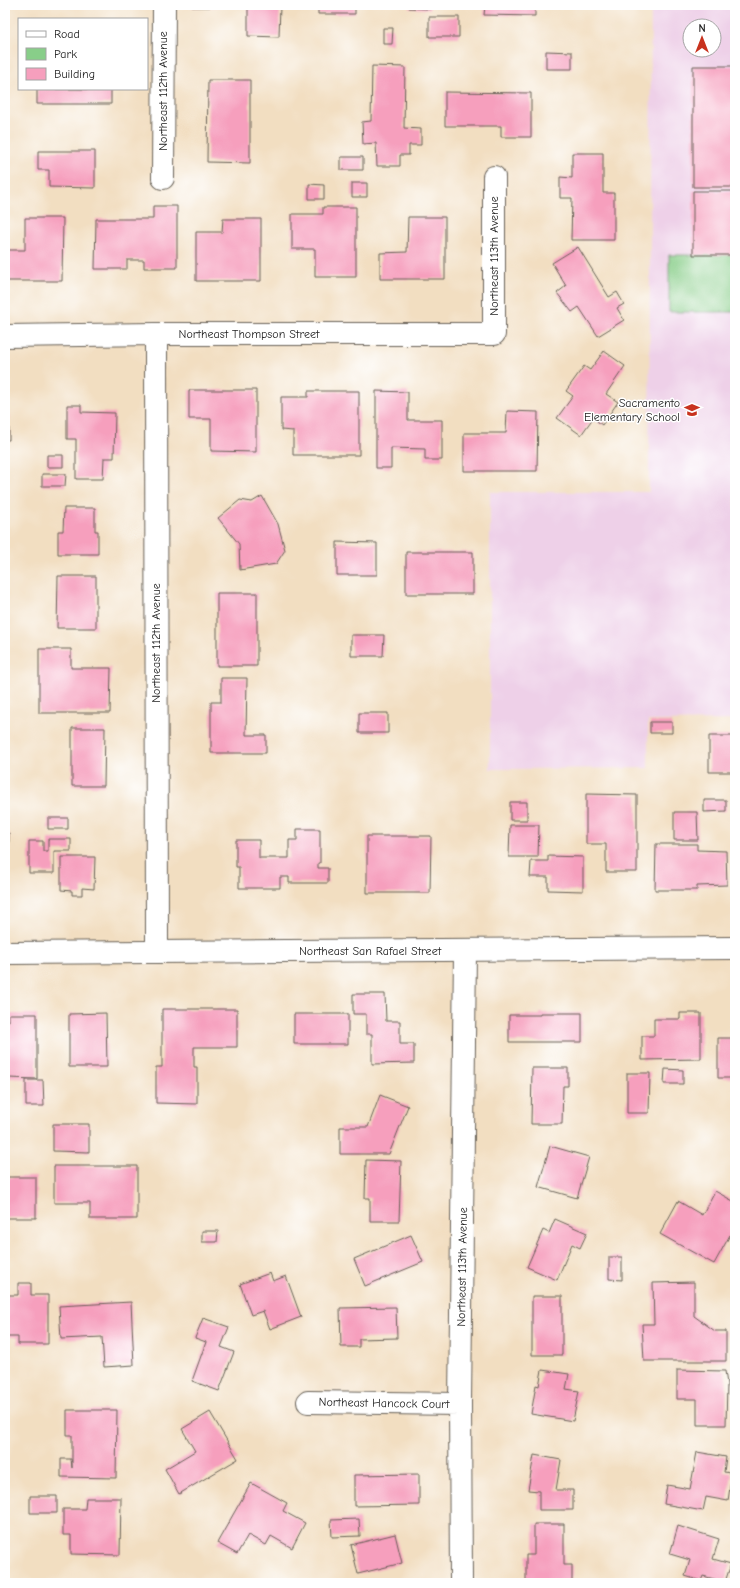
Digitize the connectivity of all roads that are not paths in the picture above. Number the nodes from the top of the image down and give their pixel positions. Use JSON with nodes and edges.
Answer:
{"nodes":[{"id":1,"x":164,"y":5,"type":"edge"},
{"id":2,"x":494,"y":177,"type":"dead end"},
{"id":3,"x":163,"y":178,"type":"dead end"},
{"id":4,"x":156,"y":334,"type":"junction"},
{"id":5,"x":494,"y":334,"type":"joint"},
{"id":6,"x":5,"y":336,"type":"edge"},
{"id":7,"x":735,"y":948,"type":"edge"},
{"id":8,"x":465,"y":951,"type":"junction"},
{"id":9,"x":157,"y":952,"type":"junction"},
{"id":10,"x":5,"y":954,"type":"edge"},
{"id":11,"x":308,"y":1402,"type":"dead end"},
{"id":12,"x":460,"y":1404,"type":"junction"},
{"id":13,"x":461,"y":1583,"type":"edge"}],
"edges":[{"from":1,"to":3,"type":"street","name":"Northeast 112th Avenue"},
{"from":2,"to":5,"type":"street","name":"Northeast 113th Avenue"},
{"from":4,"to":5,"type":"street","name":"Northeast Thompson Street"},
{"from":4,"to":6,"type":"street","name":"Northeast Thompson Street"},
{"from":4,"to":9,"type":"street","name":"Northeast 112th Avenue"},
{"from":7,"to":8,"type":"street","name":"Northeast San Rafael Street"},
{"from":8,"to":9,"type":"street","name":"Northeast San Rafael Street"},
{"from":8,"to":12,"type":"street","name":"Northeast 113th Avenue"},
{"from":9,"to":10,"type":"street","name":"Northeast San Rafael Street"},
{"from":11,"to":12,"type":"street","name":"Northeast Hancock Court"},
{"from":12,"to":13,"type":"street","name":"Northeast 113th Avenue"}]}
